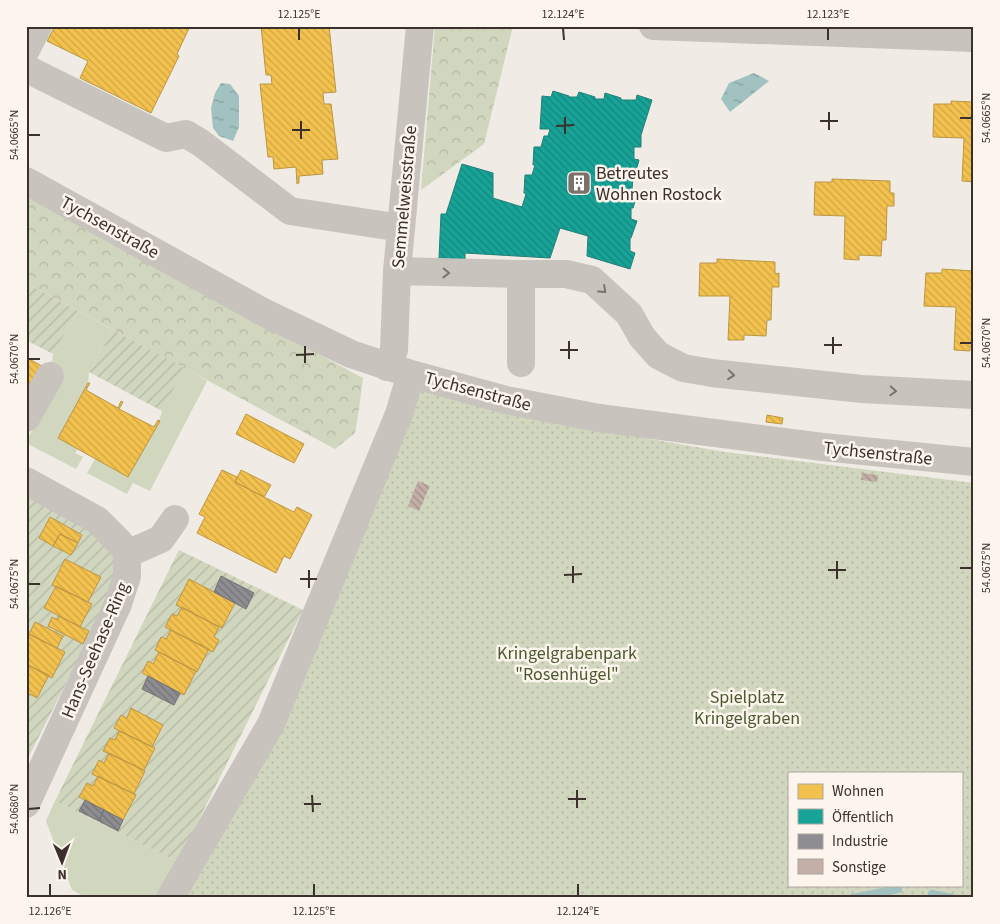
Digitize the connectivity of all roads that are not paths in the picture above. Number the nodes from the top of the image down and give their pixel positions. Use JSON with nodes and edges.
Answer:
{"nodes":[{"id":1,"x":38,"y":26,"type":"edge"},
{"id":2,"x":420,"y":26,"type":"edge"},
{"id":3,"x":653,"y":26,"type":"edge"},
{"id":4,"x":974,"y":38,"type":"edge"},
{"id":5,"x":26,"y":64,"type":"edge"},
{"id":6,"x":26,"y":181,"type":"edge"},
{"id":7,"x":401,"y":228,"type":"junction"},
{"id":8,"x":397,"y":271,"type":"junction"},
{"id":9,"x":521,"y":274,"type":"junction"},
{"id":10,"x":521,"y":363,"type":"dead end"},
{"id":11,"x":399,"y":370,"type":"junction"},
{"id":12,"x":50,"y":376,"type":"dead end"},
{"id":13,"x":974,"y":395,"type":"edge"},
{"id":14,"x":26,"y":418,"type":"edge"},
{"id":15,"x":974,"y":462,"type":"edge"},
{"id":16,"x":26,"y":481,"type":"edge"},
{"id":17,"x":175,"y":519,"type":"dead end"},
{"id":18,"x":127,"y":554,"type":"junction"},
{"id":19,"x":26,"y":804,"type":"edge"},
{"id":20,"x":170,"y":898,"type":"edge"}],
"edges":[{"from":1,"to":5,"type":"street"},
{"from":2,"to":7,"type":"street","name":"Semmelweisstraße"},
{"from":3,"to":4,"type":"street"},
{"from":5,"to":7,"type":"street"},
{"from":6,"to":11,"type":"street","name":"Tychsenstraße"},
{"from":7,"to":8,"type":"street","name":"Semmelweisstraße"},
{"from":8,"to":9,"type":"street","one_way":true},
{"from":8,"to":11,"type":"street","name":"Semmelweisstraße"},
{"from":9,"to":10,"type":"street"},
{"from":9,"to":13,"type":"street","one_way":true},
{"from":11,"to":15,"type":"street","name":"Tychsenstraße"},
{"from":11,"to":20,"type":"street","name":"Semmelweisstraße"},
{"from":12,"to":14,"type":"street"},
{"from":16,"to":18,"type":"street"},
{"from":17,"to":18,"type":"street"},
{"from":18,"to":19,"type":"street","name":"Hans-Seehase-Ring"}]}
